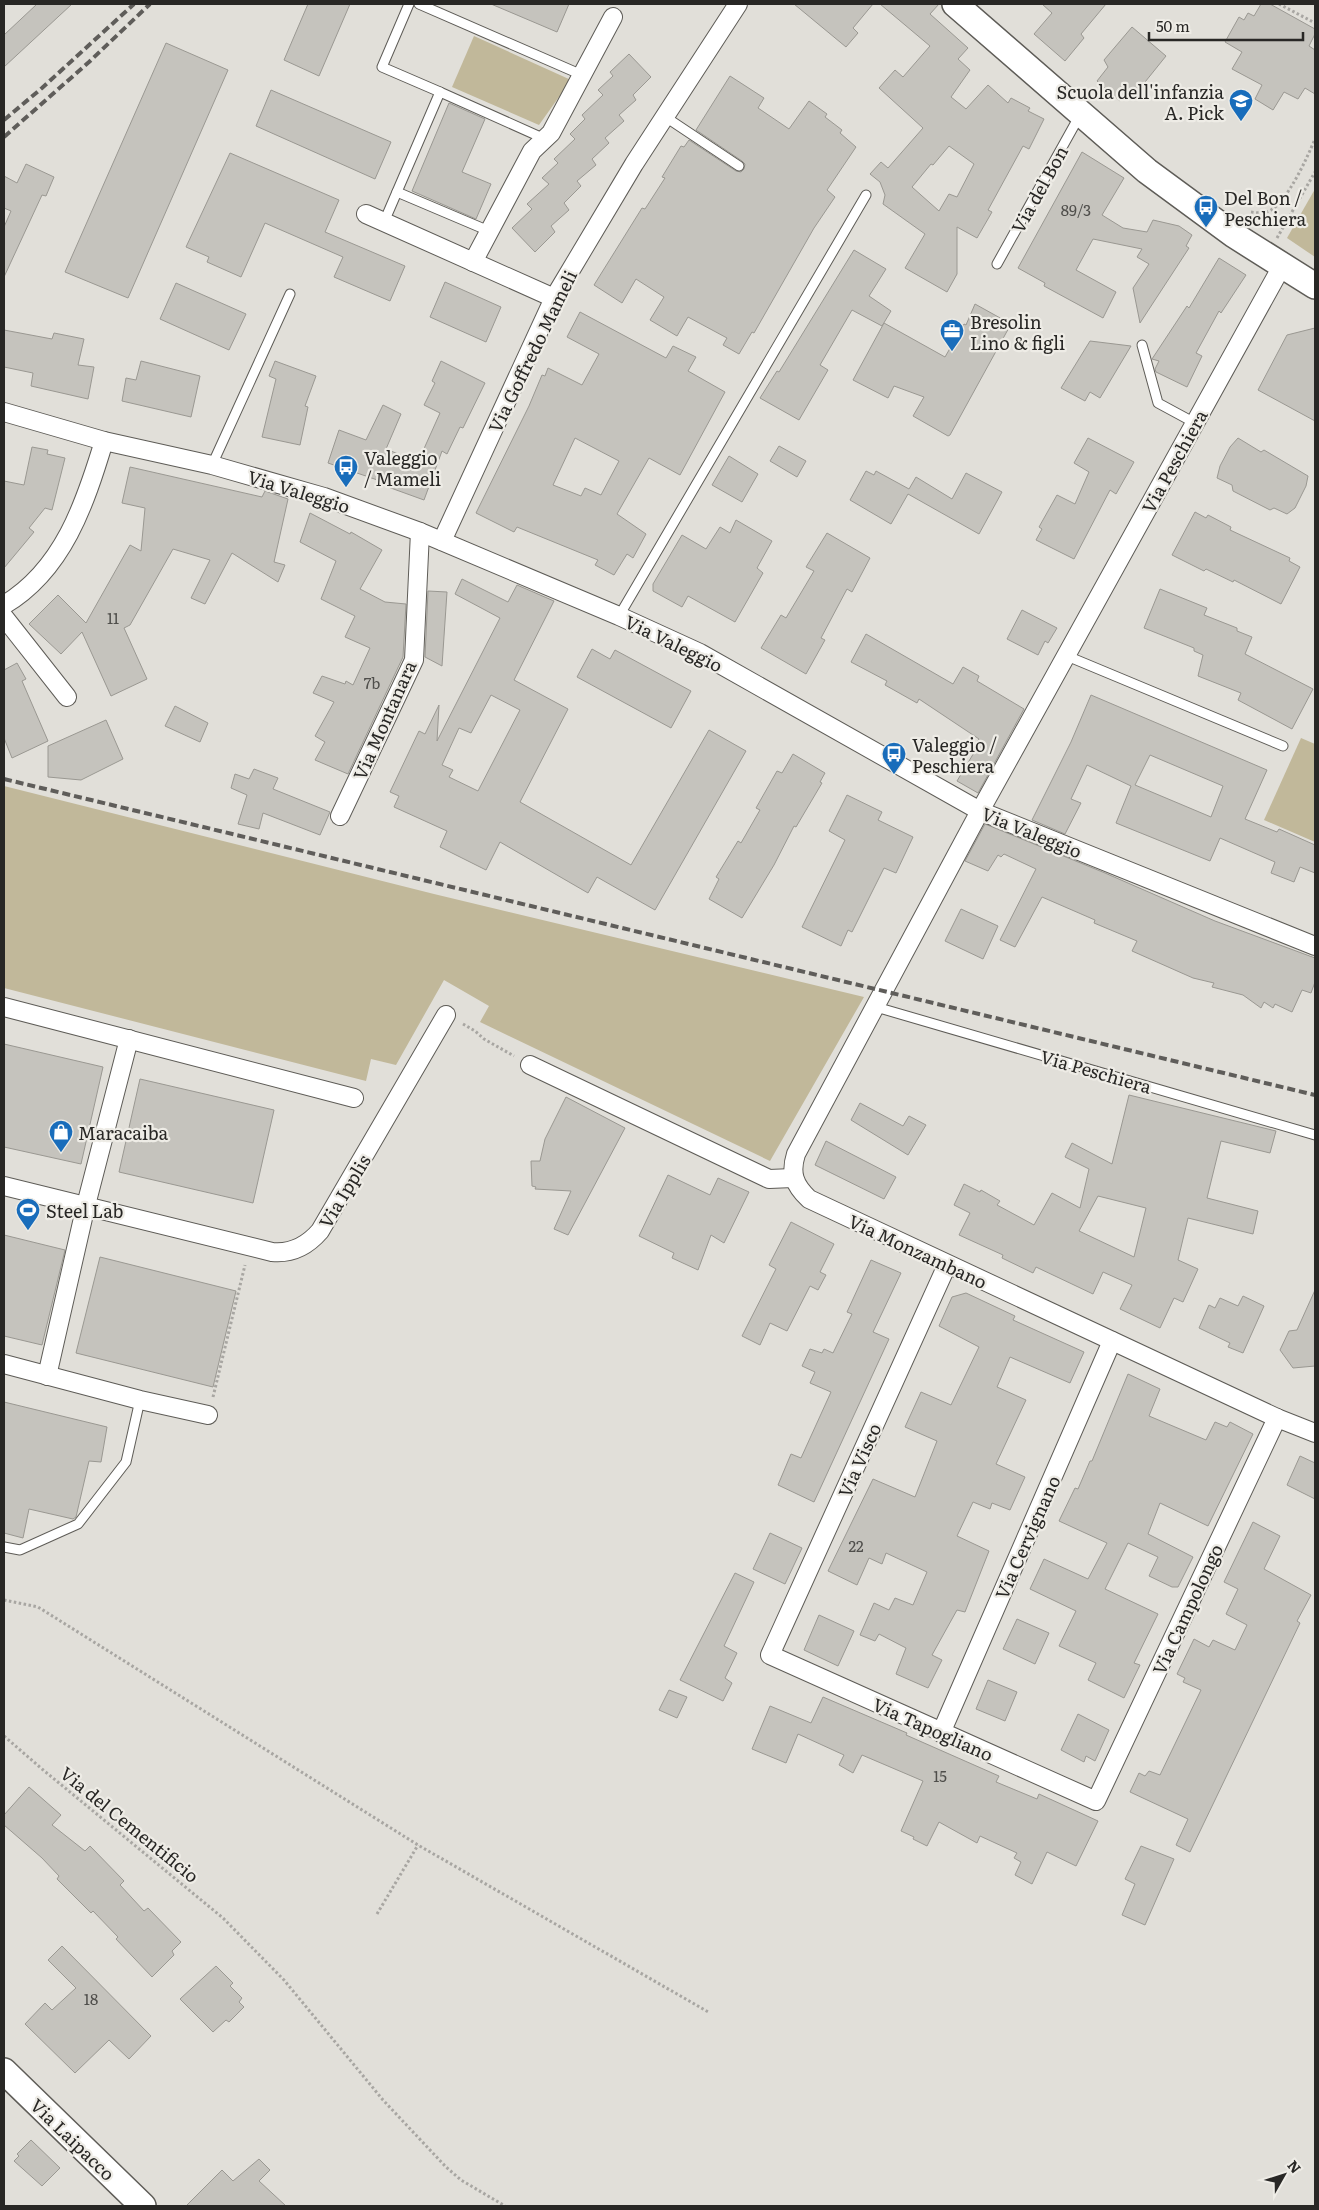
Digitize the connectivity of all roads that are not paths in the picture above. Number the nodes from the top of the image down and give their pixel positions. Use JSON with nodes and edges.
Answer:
{"nodes":[{"id":1,"x":408,"y":4,"type":"edge"},
{"id":2,"x":419,"y":4,"type":"edge"},
{"id":3,"x":738,"y":4,"type":"edge"},
{"id":4,"x":954,"y":4,"type":"edge"},
{"id":5,"x":614,"y":17,"type":"dead end"},
{"id":6,"x":582,"y":76,"type":"junction"},
{"id":7,"x":440,"y":92,"type":"junction"},
{"id":8,"x":1080,"y":114,"type":"junction"},
{"id":9,"x":664,"y":116,"type":"junction"},
{"id":10,"x":545,"y":139,"type":"junction"},
{"id":11,"x":739,"y":166,"type":"dead end"},
{"id":12,"x":397,"y":192,"type":"junction"},
{"id":13,"x":866,"y":195,"type":"dead end"},
{"id":14,"x":366,"y":214,"type":"dead end"},
{"id":15,"x":384,"y":222,"type":"junction"},
{"id":16,"x":489,"y":231,"type":"junction"},
{"id":17,"x":1274,"y":261,"type":"junction"},
{"id":18,"x":473,"y":262,"type":"junction"},
{"id":19,"x":997,"y":264,"type":"dead end"},
{"id":20,"x":1315,"y":286,"type":"edge"},
{"id":21,"x":290,"y":294,"type":"dead end"},
{"id":22,"x":554,"y":298,"type":"junction"},
{"id":23,"x":1142,"y":345,"type":"dead end"},
{"id":24,"x":4,"y":412,"type":"edge"},
{"id":25,"x":1195,"y":423,"type":"junction"},
{"id":26,"x":104,"y":441,"type":"junction"},
{"id":27,"x":212,"y":465,"type":"junction"},
{"id":28,"x":420,"y":532,"type":"junction"},
{"id":29,"x":442,"y":541,"type":"junction"},
{"id":30,"x":4,"y":605,"type":"edge"},
{"id":31,"x":618,"y":616,"type":"junction"},
{"id":32,"x":4,"y":617,"type":"edge"},
{"id":33,"x":1067,"y":656,"type":"junction"},
{"id":34,"x":66,"y":697,"type":"dead end"},
{"id":35,"x":1283,"y":746,"type":"dead end"},
{"id":36,"x":980,"y":812,"type":"junction"},
{"id":37,"x":340,"y":816,"type":"dead end"},
{"id":38,"x":1315,"y":946,"type":"edge"},
{"id":39,"x":4,"y":1007,"type":"edge"},
{"id":40,"x":876,"y":1007,"type":"junction"},
{"id":41,"x":446,"y":1015,"type":"dead end"},
{"id":42,"x":129,"y":1039,"type":"junction"},
{"id":43,"x":530,"y":1065,"type":"road end"},
{"id":44,"x":354,"y":1098,"type":"dead end"},
{"id":45,"x":1315,"y":1135,"type":"edge"},
{"id":46,"x":793,"y":1178,"type":"junction"},
{"id":47,"x":4,"y":1186,"type":"edge"},
{"id":48,"x":86,"y":1206,"type":"junction"},
{"id":49,"x":947,"y":1265,"type":"junction"},
{"id":50,"x":1112,"y":1341,"type":"junction"},
{"id":51,"x":4,"y":1364,"type":"edge"},
{"id":52,"x":48,"y":1376,"type":"junction"},
{"id":53,"x":140,"y":1400,"type":"junction"},
{"id":54,"x":208,"y":1415,"type":"road end"},
{"id":55,"x":1277,"y":1418,"type":"junction"},
{"id":56,"x":1315,"y":1432,"type":"edge"},
{"id":57,"x":4,"y":1547,"type":"edge"},
{"id":58,"x":770,"y":1655,"type":"joint"},
{"id":59,"x":941,"y":1733,"type":"junction"},
{"id":60,"x":1096,"y":1801,"type":"joint"},
{"id":61,"x":4,"y":2072,"type":"edge"},
{"id":62,"x":143,"y":2206,"type":"edge"}],
"edges":[{"from":1,"to":7,"type":"lane"},
{"from":2,"to":6,"type":"lane"},
{"from":3,"to":9,"type":"street","name":"Via Goffredo Mameli"},
{"from":4,"to":8,"type":"street"},
{"from":5,"to":6,"type":"street"},
{"from":6,"to":10,"type":"street"},
{"from":7,"to":10,"type":"lane"},
{"from":7,"to":12,"type":"lane"},
{"from":8,"to":17,"type":"street"},
{"from":8,"to":19,"type":"lane","name":"Via del Bon"},
{"from":9,"to":11,"type":"lane"},
{"from":9,"to":22,"type":"street","name":"Via Goffredo Mameli"},
{"from":10,"to":16,"type":"street"},
{"from":12,"to":15,"type":"lane"},
{"from":12,"to":16,"type":"lane"},
{"from":13,"to":31,"type":"lane"},
{"from":14,"to":15,"type":"street"},
{"from":15,"to":18,"type":"street"},
{"from":16,"to":18,"type":"street"},
{"from":17,"to":20,"type":"street"},
{"from":17,"to":25,"type":"street","name":"Via Peschiera"},
{"from":18,"to":22,"type":"street"},
{"from":21,"to":27,"type":"lane"},
{"from":22,"to":29,"type":"street","name":"Via Goffredo Mameli"},
{"from":23,"to":25,"type":"lane"},
{"from":24,"to":26,"type":"street","name":"Via Valeggio"},
{"from":25,"to":33,"type":"street","name":"Via Peschiera"},
{"from":26,"to":27,"type":"street","name":"Via Valeggio"},
{"from":26,"to":30,"type":"street"},
{"from":27,"to":28,"type":"street","name":"Via Valeggio"},
{"from":28,"to":29,"type":"street","name":"Via Valeggio"},
{"from":28,"to":37,"type":"street","name":"Via Montanara"},
{"from":29,"to":31,"type":"street","name":"Via Valeggio"},
{"from":31,"to":36,"type":"street","name":"Via Valeggio"},
{"from":32,"to":34,"type":"street"},
{"from":33,"to":35,"type":"lane"},
{"from":33,"to":36,"type":"street","name":"Via Peschiera"},
{"from":36,"to":38,"type":"street","name":"Via Valeggio"},
{"from":36,"to":40,"type":"street","name":"Via Peschiera"},
{"from":39,"to":42,"type":"street"},
{"from":40,"to":45,"type":"lane","name":"Via Peschiera"},
{"from":40,"to":46,"type":"street","name":"Via Peschiera"},
{"from":41,"to":48,"type":"street","name":"Via Ipplis"},
{"from":42,"to":44,"type":"street"},
{"from":42,"to":48,"type":"street"},
{"from":43,"to":46,"type":"street"},
{"from":46,"to":49,"type":"street","name":"Via Monzambano"},
{"from":47,"to":48,"type":"street","name":"Via Ipplis"},
{"from":48,"to":52,"type":"street"},
{"from":49,"to":50,"type":"street","name":"Via Monzambano"},
{"from":49,"to":58,"type":"street","name":"Via Visco"},
{"from":50,"to":55,"type":"street","name":"Via Monzambano"},
{"from":50,"to":59,"type":"street","name":"Via Cervignano"},
{"from":51,"to":52,"type":"street"},
{"from":52,"to":53,"type":"street"},
{"from":53,"to":54,"type":"street"},
{"from":53,"to":57,"type":"lane"},
{"from":55,"to":56,"type":"street","name":"Via Monzambano"},
{"from":55,"to":60,"type":"street","name":"Via Campolongo"},
{"from":58,"to":59,"type":"street","name":"Via Tapogliano"},
{"from":59,"to":60,"type":"street","name":"Via Tapogliano"},
{"from":61,"to":62,"type":"street","name":"Via Laipacco"}]}
